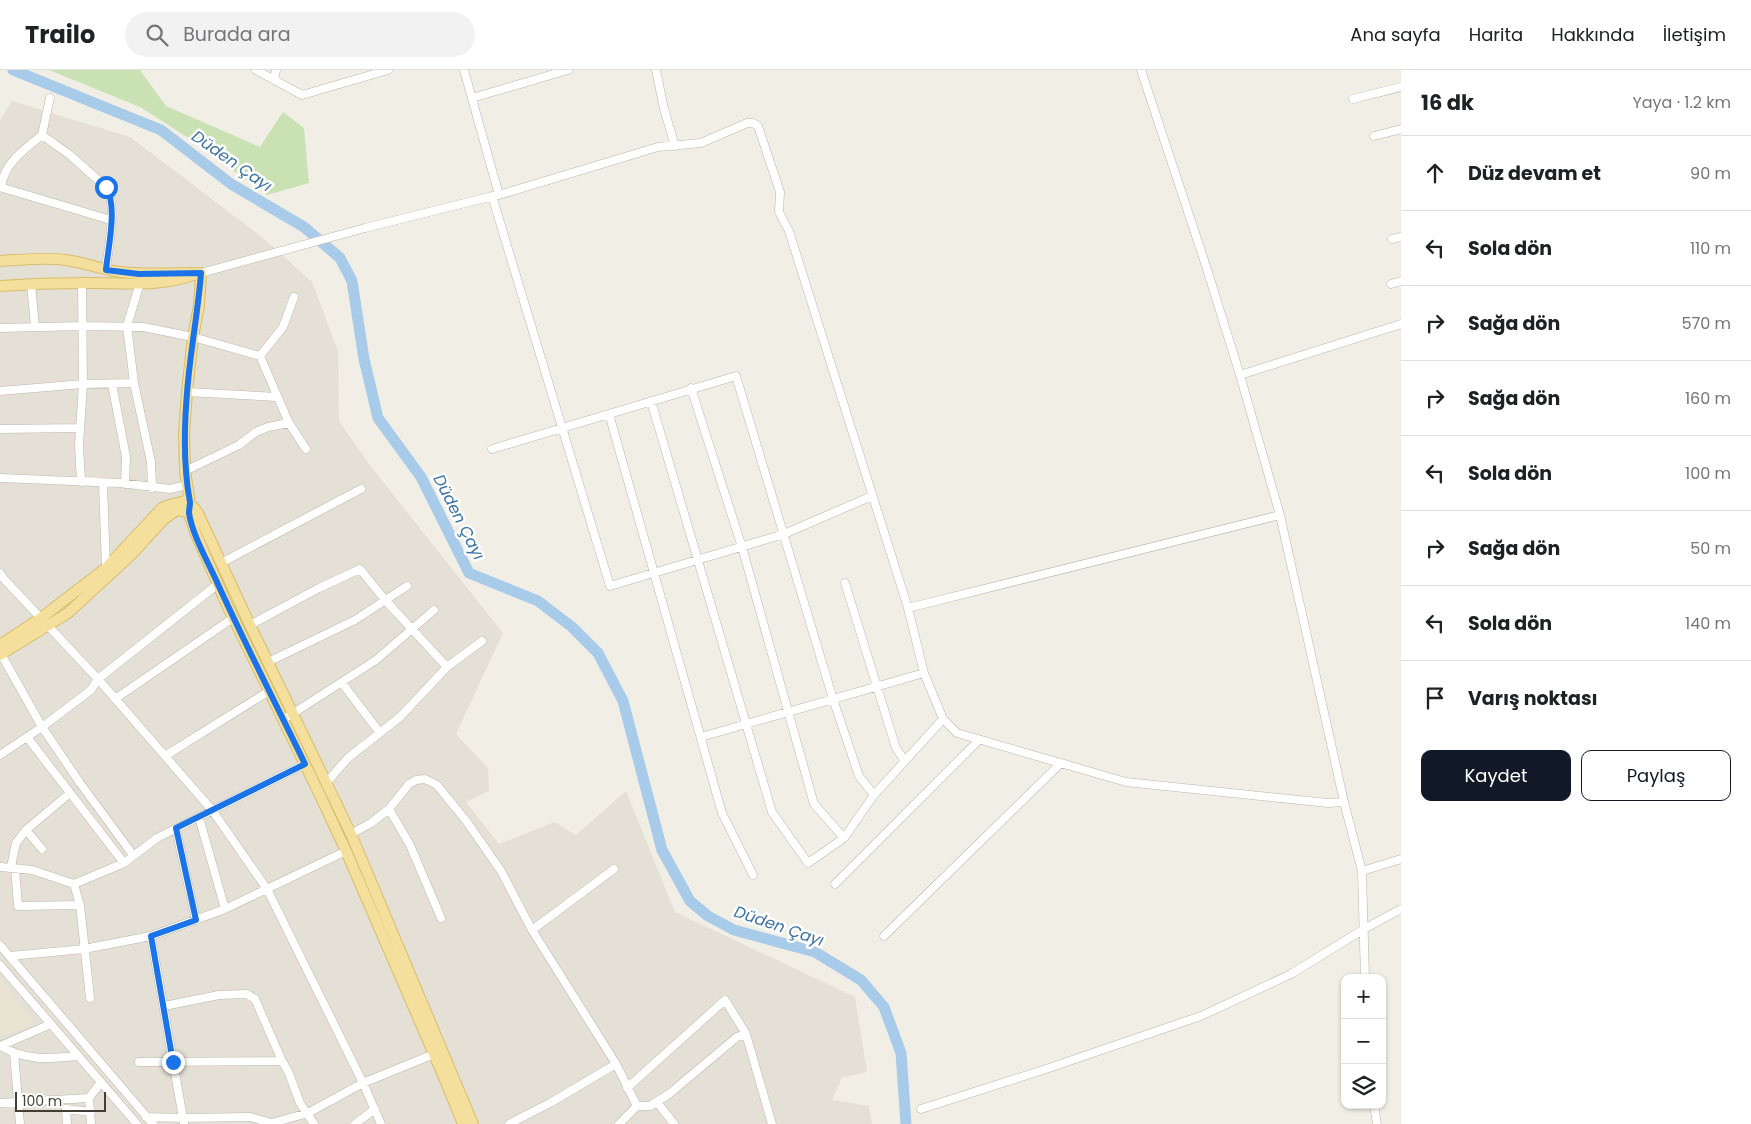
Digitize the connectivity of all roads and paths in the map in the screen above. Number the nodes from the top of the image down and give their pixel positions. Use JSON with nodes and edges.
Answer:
{"nodes":[{"id":1,"x":256,"y":70,"type":"edge"},
{"id":2,"x":276,"y":70,"type":"edge"},
{"id":3,"x":388,"y":70,"type":"edge"},
{"id":4,"x":464,"y":70,"type":"edge"},
{"id":5,"x":568,"y":70,"type":"edge"},
{"id":6,"x":656,"y":70,"type":"edge"},
{"id":7,"x":1140,"y":70,"type":"edge"},
{"id":8,"x":274,"y":80,"type":"junction"},
{"id":9,"x":1401,"y":87,"type":"edge"},
{"id":10,"x":50,"y":98,"type":"dead end"},
{"id":11,"x":472,"y":98,"type":"junction"},
{"id":12,"x":1353,"y":99,"type":"dead end"},
{"id":13,"x":1401,"y":129,"type":"edge"},
{"id":14,"x":42,"y":135,"type":"junction"},
{"id":15,"x":1374,"y":136,"type":"dead end"},
{"id":16,"x":674,"y":146,"type":"junction"},
{"id":17,"x":0,"y":187,"type":"edge"},
{"id":18,"x":496,"y":196,"type":"junction"},
{"id":19,"x":111,"y":220,"type":"junction"},
{"id":20,"x":1401,"y":237,"type":"edge"},
{"id":21,"x":1392,"y":239,"type":"dead end"},
{"id":22,"x":0,"y":261,"type":"edge"},
{"id":23,"x":106,"y":270,"type":"junction"},
{"id":24,"x":201,"y":273,"type":"junction"},
{"id":25,"x":1401,"y":281,"type":"edge"},
{"id":26,"x":82,"y":282,"type":"junction"},
{"id":27,"x":140,"y":283,"type":"junction"},
{"id":28,"x":31,"y":284,"type":"junction"},
{"id":29,"x":1391,"y":284,"type":"dead end"},
{"id":30,"x":0,"y":286,"type":"edge"},
{"id":31,"x":294,"y":297,"type":"dead end"},
{"id":32,"x":1401,"y":324,"type":"edge"},
{"id":33,"x":83,"y":326,"type":"junction"},
{"id":34,"x":127,"y":326,"type":"junction"},
{"id":35,"x":35,"y":327,"type":"junction"},
{"id":36,"x":0,"y":328,"type":"edge"},
{"id":37,"x":193,"y":337,"type":"junction"},
{"id":38,"x":260,"y":356,"type":"junction"},
{"id":39,"x":1240,"y":375,"type":"junction"},
{"id":40,"x":134,"y":383,"type":"junction"},
{"id":41,"x":83,"y":384,"type":"junction"},
{"id":42,"x":112,"y":384,"type":"junction"},
{"id":43,"x":691,"y":388,"type":"junction"},
{"id":44,"x":0,"y":391,"type":"edge"},
{"id":45,"x":187,"y":392,"type":"junction"},
{"id":46,"x":278,"y":397,"type":"junction"},
{"id":47,"x":651,"y":401,"type":"junction"},
{"id":48,"x":609,"y":414,"type":"junction"},
{"id":49,"x":289,"y":423,"type":"junction"},
{"id":50,"x":79,"y":428,"type":"junction"},
{"id":51,"x":562,"y":428,"type":"junction"},
{"id":52,"x":0,"y":429,"type":"edge"},
{"id":53,"x":306,"y":449,"type":"dead end"},
{"id":54,"x":492,"y":449,"type":"dead end"},
{"id":55,"x":185,"y":471,"type":"junction"},
{"id":56,"x":0,"y":478,"type":"edge"},
{"id":57,"x":81,"y":482,"type":"junction"},
{"id":58,"x":103,"y":483,"type":"junction"},
{"id":59,"x":125,"y":484,"type":"junction"},
{"id":60,"x":187,"y":485,"type":"junction"},
{"id":61,"x":152,"y":488,"type":"junction"},
{"id":62,"x":170,"y":489,"type":"junction"},
{"id":63,"x":360,"y":489,"type":"dead end"},
{"id":64,"x":872,"y":496,"type":"junction"},
{"id":65,"x":189,"y":505,"type":"junction"},
{"id":66,"x":175,"y":507,"type":"junction"},
{"id":67,"x":1280,"y":515,"type":"junction"},
{"id":68,"x":784,"y":534,"type":"junction"},
{"id":69,"x":742,"y":547,"type":"junction"},
{"id":70,"x":697,"y":560,"type":"junction"},
{"id":71,"x":221,"y":563,"type":"junction"},
{"id":72,"x":106,"y":568,"type":"junction"},
{"id":73,"x":654,"y":572,"type":"junction"},
{"id":74,"x":0,"y":573,"type":"edge"},
{"id":75,"x":845,"y":583,"type":"dead end"},
{"id":76,"x":218,"y":584,"type":"junction"},
{"id":77,"x":408,"y":586,"type":"dead end"},
{"id":78,"x":77,"y":591,"type":"junction"},
{"id":79,"x":86,"y":597,"type":"junction"},
{"id":80,"x":386,"y":600,"type":"junction"},
{"id":81,"x":908,"y":608,"type":"junction"},
{"id":82,"x":434,"y":610,"type":"dead end"},
{"id":83,"x":41,"y":618,"type":"junction"},
{"id":84,"x":233,"y":618,"type":"junction"},
{"id":85,"x":250,"y":625,"type":"junction"},
{"id":86,"x":48,"y":627,"type":"junction"},
{"id":87,"x":412,"y":629,"type":"junction"},
{"id":88,"x":482,"y":641,"type":"dead end"},
{"id":89,"x":0,"y":645,"type":"edge"},
{"id":90,"x":0,"y":655,"type":"edge"},
{"id":91,"x":268,"y":662,"type":"junction"},
{"id":92,"x":447,"y":667,"type":"junction"},
{"id":93,"x":924,"y":673,"type":"junction"},
{"id":94,"x":98,"y":679,"type":"junction"},
{"id":95,"x":342,"y":683,"type":"junction"},
{"id":96,"x":878,"y":686,"type":"junction"},
{"id":97,"x":269,"y":690,"type":"junction"},
{"id":98,"x":115,"y":699,"type":"junction"},
{"id":99,"x":832,"y":699,"type":"junction"},
{"id":100,"x":789,"y":711,"type":"junction"},
{"id":101,"x":293,"y":714,"type":"junction"},
{"id":102,"x":283,"y":719,"type":"junction"},
{"id":103,"x":943,"y":719,"type":"junction"},
{"id":104,"x":746,"y":724,"type":"junction"},
{"id":105,"x":42,"y":727,"type":"junction"},
{"id":106,"x":380,"y":733,"type":"junction"},
{"id":107,"x":27,"y":737,"type":"junction"},
{"id":108,"x":701,"y":737,"type":"junction"},
{"id":109,"x":979,"y":740,"type":"junction"},
{"id":110,"x":0,"y":755,"type":"edge"},
{"id":111,"x":164,"y":756,"type":"junction"},
{"id":112,"x":905,"y":761,"type":"junction"},
{"id":113,"x":1062,"y":763,"type":"junction"},
{"id":114,"x":305,"y":764,"type":"junction"},
{"id":115,"x":326,"y":783,"type":"junction"},
{"id":116,"x":70,"y":793,"type":"junction"},
{"id":117,"x":874,"y":795,"type":"junction"},
{"id":118,"x":1344,"y":802,"type":"junction"},
{"id":119,"x":389,"y":809,"type":"junction"},
{"id":120,"x":212,"y":810,"type":"junction"},
{"id":121,"x":199,"y":817,"type":"junction"},
{"id":122,"x":176,"y":828,"type":"junction"},
{"id":123,"x":26,"y":830,"type":"junction"},
{"id":124,"x":352,"y":834,"type":"junction"},
{"id":125,"x":844,"y":838,"type":"junction"},
{"id":126,"x":42,"y":849,"type":"dead end"},
{"id":127,"x":346,"y":851,"type":"junction"},
{"id":128,"x":133,"y":856,"type":"junction"},
{"id":129,"x":1401,"y":859,"type":"edge"},
{"id":130,"x":124,"y":863,"type":"junction"},
{"id":131,"x":0,"y":867,"type":"edge"},
{"id":132,"x":13,"y":867,"type":"junction"},
{"id":133,"x":614,"y":869,"type":"dead end"},
{"id":134,"x":1362,"y":871,"type":"junction"},
{"id":135,"x":753,"y":875,"type":"dead end"},
{"id":136,"x":74,"y":884,"type":"junction"},
{"id":137,"x":835,"y":884,"type":"dead end"},
{"id":138,"x":267,"y":889,"type":"junction"},
{"id":139,"x":80,"y":904,"type":"junction"},
{"id":140,"x":225,"y":909,"type":"junction"},
{"id":141,"x":1401,"y":909,"type":"edge"},
{"id":142,"x":441,"y":918,"type":"dead end"},
{"id":143,"x":196,"y":920,"type":"junction"},
{"id":144,"x":1364,"y":929,"type":"junction"},
{"id":145,"x":532,"y":930,"type":"junction"},
{"id":146,"x":151,"y":936,"type":"junction"},
{"id":147,"x":884,"y":936,"type":"dead end"},
{"id":148,"x":0,"y":945,"type":"edge"},
{"id":149,"x":84,"y":949,"type":"junction"},
{"id":150,"x":10,"y":956,"type":"junction"},
{"id":151,"x":0,"y":965,"type":"edge"},
{"id":152,"x":1365,"y":974,"type":"edge"},
{"id":153,"x":90,"y":998,"type":"dead end"},
{"id":154,"x":164,"y":1006,"type":"junction"},
{"id":155,"x":50,"y":1024,"type":"junction"},
{"id":156,"x":746,"y":1034,"type":"junction"},
{"id":157,"x":14,"y":1053,"type":"junction"},
{"id":158,"x":434,"y":1054,"type":"junction"},
{"id":159,"x":77,"y":1056,"type":"junction"},
{"id":160,"x":282,"y":1061,"type":"junction"},
{"id":161,"x":139,"y":1062,"type":"dead end"},
{"id":162,"x":173,"y":1062,"type":"junction"},
{"id":163,"x":616,"y":1064,"type":"junction"},
{"id":164,"x":101,"y":1082,"type":"junction"},
{"id":165,"x":363,"y":1083,"type":"junction"},
{"id":166,"x":627,"y":1088,"type":"junction"},
{"id":167,"x":89,"y":1098,"type":"junction"},
{"id":168,"x":18,"y":1102,"type":"junction"},
{"id":169,"x":657,"y":1102,"type":"junction"},
{"id":170,"x":0,"y":1103,"type":"edge"},
{"id":171,"x":636,"y":1106,"type":"junction"},
{"id":172,"x":375,"y":1109,"type":"junction"},
{"id":173,"x":921,"y":1109,"type":"dead end"},
{"id":174,"x":1375,"y":1109,"type":"edge"},
{"id":175,"x":90,"y":1112,"type":"junction"},
{"id":176,"x":308,"y":1113,"type":"junction"},
{"id":177,"x":146,"y":1117,"type":"junction"},
{"id":178,"x":184,"y":1121,"type":"edge"},
{"id":179,"x":270,"y":1123,"type":"edge"},
{"id":180,"x":20,"y":1124,"type":"edge"},
{"id":181,"x":67,"y":1124,"type":"edge"},
{"id":182,"x":91,"y":1124,"type":"edge"},
{"id":183,"x":137,"y":1124,"type":"edge"},
{"id":184,"x":153,"y":1124,"type":"edge"},
{"id":185,"x":314,"y":1124,"type":"edge"},
{"id":186,"x":355,"y":1124,"type":"edge"},
{"id":187,"x":381,"y":1124,"type":"edge"},
{"id":188,"x":462,"y":1124,"type":"edge"},
{"id":189,"x":473,"y":1124,"type":"edge"},
{"id":190,"x":509,"y":1124,"type":"edge"},
{"id":191,"x":619,"y":1124,"type":"edge"},
{"id":192,"x":674,"y":1124,"type":"edge"},
{"id":193,"x":772,"y":1124,"type":"edge"},
{"id":194,"x":1377,"y":1124,"type":"edge"}],
"edges":[{"from":1,"to":8,"type":"street"},
{"from":2,"to":8,"type":"street"},
{"from":3,"to":8,"type":"street"},
{"from":4,"to":11,"type":"street"},
{"from":5,"to":11,"type":"street"},
{"from":6,"to":16,"type":"street"},
{"from":7,"to":39,"type":"street"},
{"from":9,"to":12,"type":"street"},
{"from":10,"to":14,"type":"street"},
{"from":11,"to":18,"type":"street"},
{"from":13,"to":15,"type":"street"},
{"from":14,"to":17,"type":"street"},
{"from":14,"to":19,"type":"street"},
{"from":16,"to":18,"type":"street"},
{"from":16,"to":64,"type":"street"},
{"from":17,"to":19,"type":"street"},
{"from":18,"to":24,"type":"street"},
{"from":18,"to":51,"type":"street"},
{"from":19,"to":23,"type":"street"},
{"from":20,"to":21,"type":"street"},
{"from":22,"to":23,"type":"main road"},
{"from":23,"to":24,"type":"main road"},
{"from":24,"to":27,"type":"main road"},
{"from":24,"to":37,"type":"main road"},
{"from":25,"to":29,"type":"street"},
{"from":26,"to":27,"type":"main road"},
{"from":26,"to":28,"type":"main road"},
{"from":26,"to":33,"type":"street"},
{"from":27,"to":34,"type":"street"},
{"from":28,"to":30,"type":"main road"},
{"from":28,"to":35,"type":"street"},
{"from":31,"to":38,"type":"street"},
{"from":32,"to":39,"type":"street"},
{"from":33,"to":34,"type":"street"},
{"from":33,"to":35,"type":"street"},
{"from":33,"to":41,"type":"street"},
{"from":34,"to":37,"type":"street"},
{"from":34,"to":40,"type":"street"},
{"from":35,"to":36,"type":"street"},
{"from":37,"to":38,"type":"street"},
{"from":37,"to":45,"type":"main road"},
{"from":38,"to":46,"type":"street"},
{"from":39,"to":67,"type":"street"},
{"from":40,"to":42,"type":"street"},
{"from":40,"to":61,"type":"street"},
{"from":41,"to":42,"type":"street"},
{"from":41,"to":44,"type":"street"},
{"from":41,"to":50,"type":"street"},
{"from":42,"to":59,"type":"street"},
{"from":43,"to":47,"type":"street"},
{"from":43,"to":68,"type":"street"},
{"from":43,"to":69,"type":"street"},
{"from":45,"to":46,"type":"street"},
{"from":45,"to":55,"type":"main road"},
{"from":46,"to":49,"type":"street"},
{"from":47,"to":48,"type":"street"},
{"from":47,"to":70,"type":"street"},
{"from":48,"to":51,"type":"street"},
{"from":48,"to":73,"type":"street"},
{"from":49,"to":53,"type":"street"},
{"from":49,"to":55,"type":"street"},
{"from":50,"to":52,"type":"street"},
{"from":50,"to":57,"type":"street"},
{"from":51,"to":54,"type":"street"},
{"from":51,"to":73,"type":"street"},
{"from":55,"to":60,"type":"main road"},
{"from":56,"to":57,"type":"street"},
{"from":57,"to":58,"type":"street"},
{"from":58,"to":59,"type":"street"},
{"from":58,"to":72,"type":"street"},
{"from":59,"to":61,"type":"street"},
{"from":60,"to":62,"type":"street"},
{"from":60,"to":65,"type":"main road"},
{"from":61,"to":62,"type":"street"},
{"from":62,"to":66,"type":"street"},
{"from":63,"to":71,"type":"street"},
{"from":64,"to":68,"type":"street"},
{"from":64,"to":81,"type":"street"},
{"from":65,"to":66,"type":"main road"},
{"from":65,"to":71,"type":"main road"},
{"from":65,"to":76,"type":"main road"},
{"from":66,"to":72,"type":"main road"},
{"from":66,"to":79,"type":"main road"},
{"from":67,"to":81,"type":"street"},
{"from":67,"to":118,"type":"street"},
{"from":68,"to":69,"type":"street"},
{"from":68,"to":99,"type":"street"},
{"from":69,"to":70,"type":"street"},
{"from":69,"to":100,"type":"street"},
{"from":70,"to":73,"type":"street"},
{"from":70,"to":104,"type":"street"},
{"from":71,"to":85,"type":"main road"},
{"from":72,"to":78,"type":"main road"},
{"from":73,"to":108,"type":"street"},
{"from":74,"to":83,"type":"street"},
{"from":75,"to":96,"type":"street"},
{"from":76,"to":84,"type":"main road"},
{"from":76,"to":94,"type":"street"},
{"from":77,"to":80,"type":"street"},
{"from":78,"to":79,"type":"street"},
{"from":78,"to":83,"type":"main road"},
{"from":79,"to":86,"type":"main road"},
{"from":80,"to":85,"type":"street"},
{"from":80,"to":87,"type":"street"},
{"from":80,"to":91,"type":"street"},
{"from":81,"to":93,"type":"street"},
{"from":82,"to":87,"type":"street"},
{"from":83,"to":86,"type":"street"},
{"from":83,"to":89,"type":"main road"},
{"from":84,"to":97,"type":"main road"},
{"from":84,"to":98,"type":"street"},
{"from":85,"to":91,"type":"main road"},
{"from":86,"to":90,"type":"main road"},
{"from":86,"to":94,"type":"street"},
{"from":87,"to":92,"type":"street"},
{"from":87,"to":95,"type":"street"},
{"from":88,"to":92,"type":"street"},
{"from":90,"to":105,"type":"street"},
{"from":91,"to":101,"type":"main road"},
{"from":92,"to":106,"type":"street"},
{"from":93,"to":96,"type":"street"},
{"from":93,"to":103,"type":"street"},
{"from":94,"to":98,"type":"street"},
{"from":94,"to":105,"type":"street"},
{"from":95,"to":101,"type":"street"},
{"from":95,"to":106,"type":"street"},
{"from":96,"to":99,"type":"street"},
{"from":96,"to":112,"type":"street"},
{"from":97,"to":102,"type":"main road"},
{"from":97,"to":111,"type":"street"},
{"from":98,"to":111,"type":"street"},
{"from":99,"to":100,"type":"street"},
{"from":99,"to":117,"type":"street"},
{"from":100,"to":104,"type":"street"},
{"from":100,"to":125,"type":"street"},
{"from":101,"to":102,"type":"street"},
{"from":101,"to":115,"type":"main road"},
{"from":102,"to":114,"type":"main road"},
{"from":103,"to":109,"type":"street"},
{"from":103,"to":112,"type":"street"},
{"from":104,"to":108,"type":"street"},
{"from":104,"to":125,"type":"street"},
{"from":105,"to":107,"type":"street"},
{"from":105,"to":128,"type":"street"},
{"from":106,"to":115,"type":"street"},
{"from":107,"to":110,"type":"street"},
{"from":107,"to":116,"type":"street"},
{"from":108,"to":135,"type":"street"},
{"from":109,"to":113,"type":"street"},
{"from":109,"to":137,"type":"street"},
{"from":111,"to":120,"type":"street"},
{"from":112,"to":117,"type":"street"},
{"from":113,"to":118,"type":"street"},
{"from":113,"to":147,"type":"street"},
{"from":114,"to":120,"type":"street"},
{"from":114,"to":127,"type":"main road"},
{"from":115,"to":124,"type":"main road"},
{"from":116,"to":123,"type":"street"},
{"from":116,"to":130,"type":"street"},
{"from":117,"to":125,"type":"street"},
{"from":118,"to":134,"type":"street"},
{"from":119,"to":124,"type":"street"},
{"from":119,"to":142,"type":"street"},
{"from":119,"to":145,"type":"street"},
{"from":120,"to":121,"type":"street"},
{"from":120,"to":138,"type":"street"},
{"from":121,"to":122,"type":"street"},
{"from":121,"to":140,"type":"street"},
{"from":122,"to":128,"type":"street"},
{"from":122,"to":143,"type":"street"},
{"from":123,"to":126,"type":"street"},
{"from":123,"to":132,"type":"street"},
{"from":124,"to":189,"type":"main road"},
{"from":127,"to":138,"type":"street"},
{"from":127,"to":158,"type":"main road"},
{"from":128,"to":130,"type":"street"},
{"from":129,"to":134,"type":"street"},
{"from":130,"to":136,"type":"street"},
{"from":131,"to":132,"type":"street"},
{"from":132,"to":136,"type":"street"},
{"from":132,"to":139,"type":"street"},
{"from":133,"to":145,"type":"street"},
{"from":134,"to":144,"type":"street"},
{"from":136,"to":139,"type":"street"},
{"from":138,"to":140,"type":"street"},
{"from":138,"to":165,"type":"street"},
{"from":139,"to":149,"type":"street"},
{"from":140,"to":143,"type":"street"},
{"from":141,"to":144,"type":"street"},
{"from":143,"to":146,"type":"street"},
{"from":144,"to":152,"type":"street"},
{"from":144,"to":173,"type":"street"},
{"from":145,"to":163,"type":"street"},
{"from":146,"to":149,"type":"street"},
{"from":146,"to":154,"type":"street"},
{"from":148,"to":150,"type":"street"},
{"from":149,"to":150,"type":"street"},
{"from":149,"to":153,"type":"street"},
{"from":150,"to":177,"type":"street"},
{"from":151,"to":155,"type":"street"},
{"from":154,"to":160,"type":"street"},
{"from":154,"to":162,"type":"street"},
{"from":155,"to":157,"type":"street"},
{"from":155,"to":159,"type":"street"},
{"from":156,"to":166,"type":"street"},
{"from":156,"to":169,"type":"street"},
{"from":156,"to":193,"type":"street"},
{"from":157,"to":159,"type":"street"},
{"from":157,"to":168,"type":"street"},
{"from":158,"to":165,"type":"street"},
{"from":158,"to":188,"type":"main road"},
{"from":159,"to":164,"type":"street"},
{"from":160,"to":162,"type":"street"},
{"from":160,"to":176,"type":"street"},
{"from":161,"to":162,"type":"street"},
{"from":162,"to":178,"type":"street"},
{"from":163,"to":166,"type":"street"},
{"from":163,"to":190,"type":"street"},
{"from":164,"to":167,"type":"street"},
{"from":164,"to":183,"type":"street"},
{"from":165,"to":172,"type":"street"},
{"from":165,"to":176,"type":"street"},
{"from":166,"to":171,"type":"street"},
{"from":167,"to":168,"type":"street"},
{"from":167,"to":175,"type":"street"},
{"from":168,"to":170,"type":"street"},
{"from":168,"to":180,"type":"street"},
{"from":169,"to":171,"type":"street"},
{"from":169,"to":192,"type":"street"},
{"from":171,"to":191,"type":"street"},
{"from":172,"to":186,"type":"street"},
{"from":172,"to":187,"type":"street"},
{"from":174,"to":194,"type":"street"},
{"from":175,"to":181,"type":"street"},
{"from":175,"to":182,"type":"street"},
{"from":176,"to":179,"type":"street"},
{"from":176,"to":185,"type":"street"},
{"from":177,"to":178,"type":"street"},
{"from":177,"to":184,"type":"street"},
{"from":178,"to":179,"type":"street"}]}
